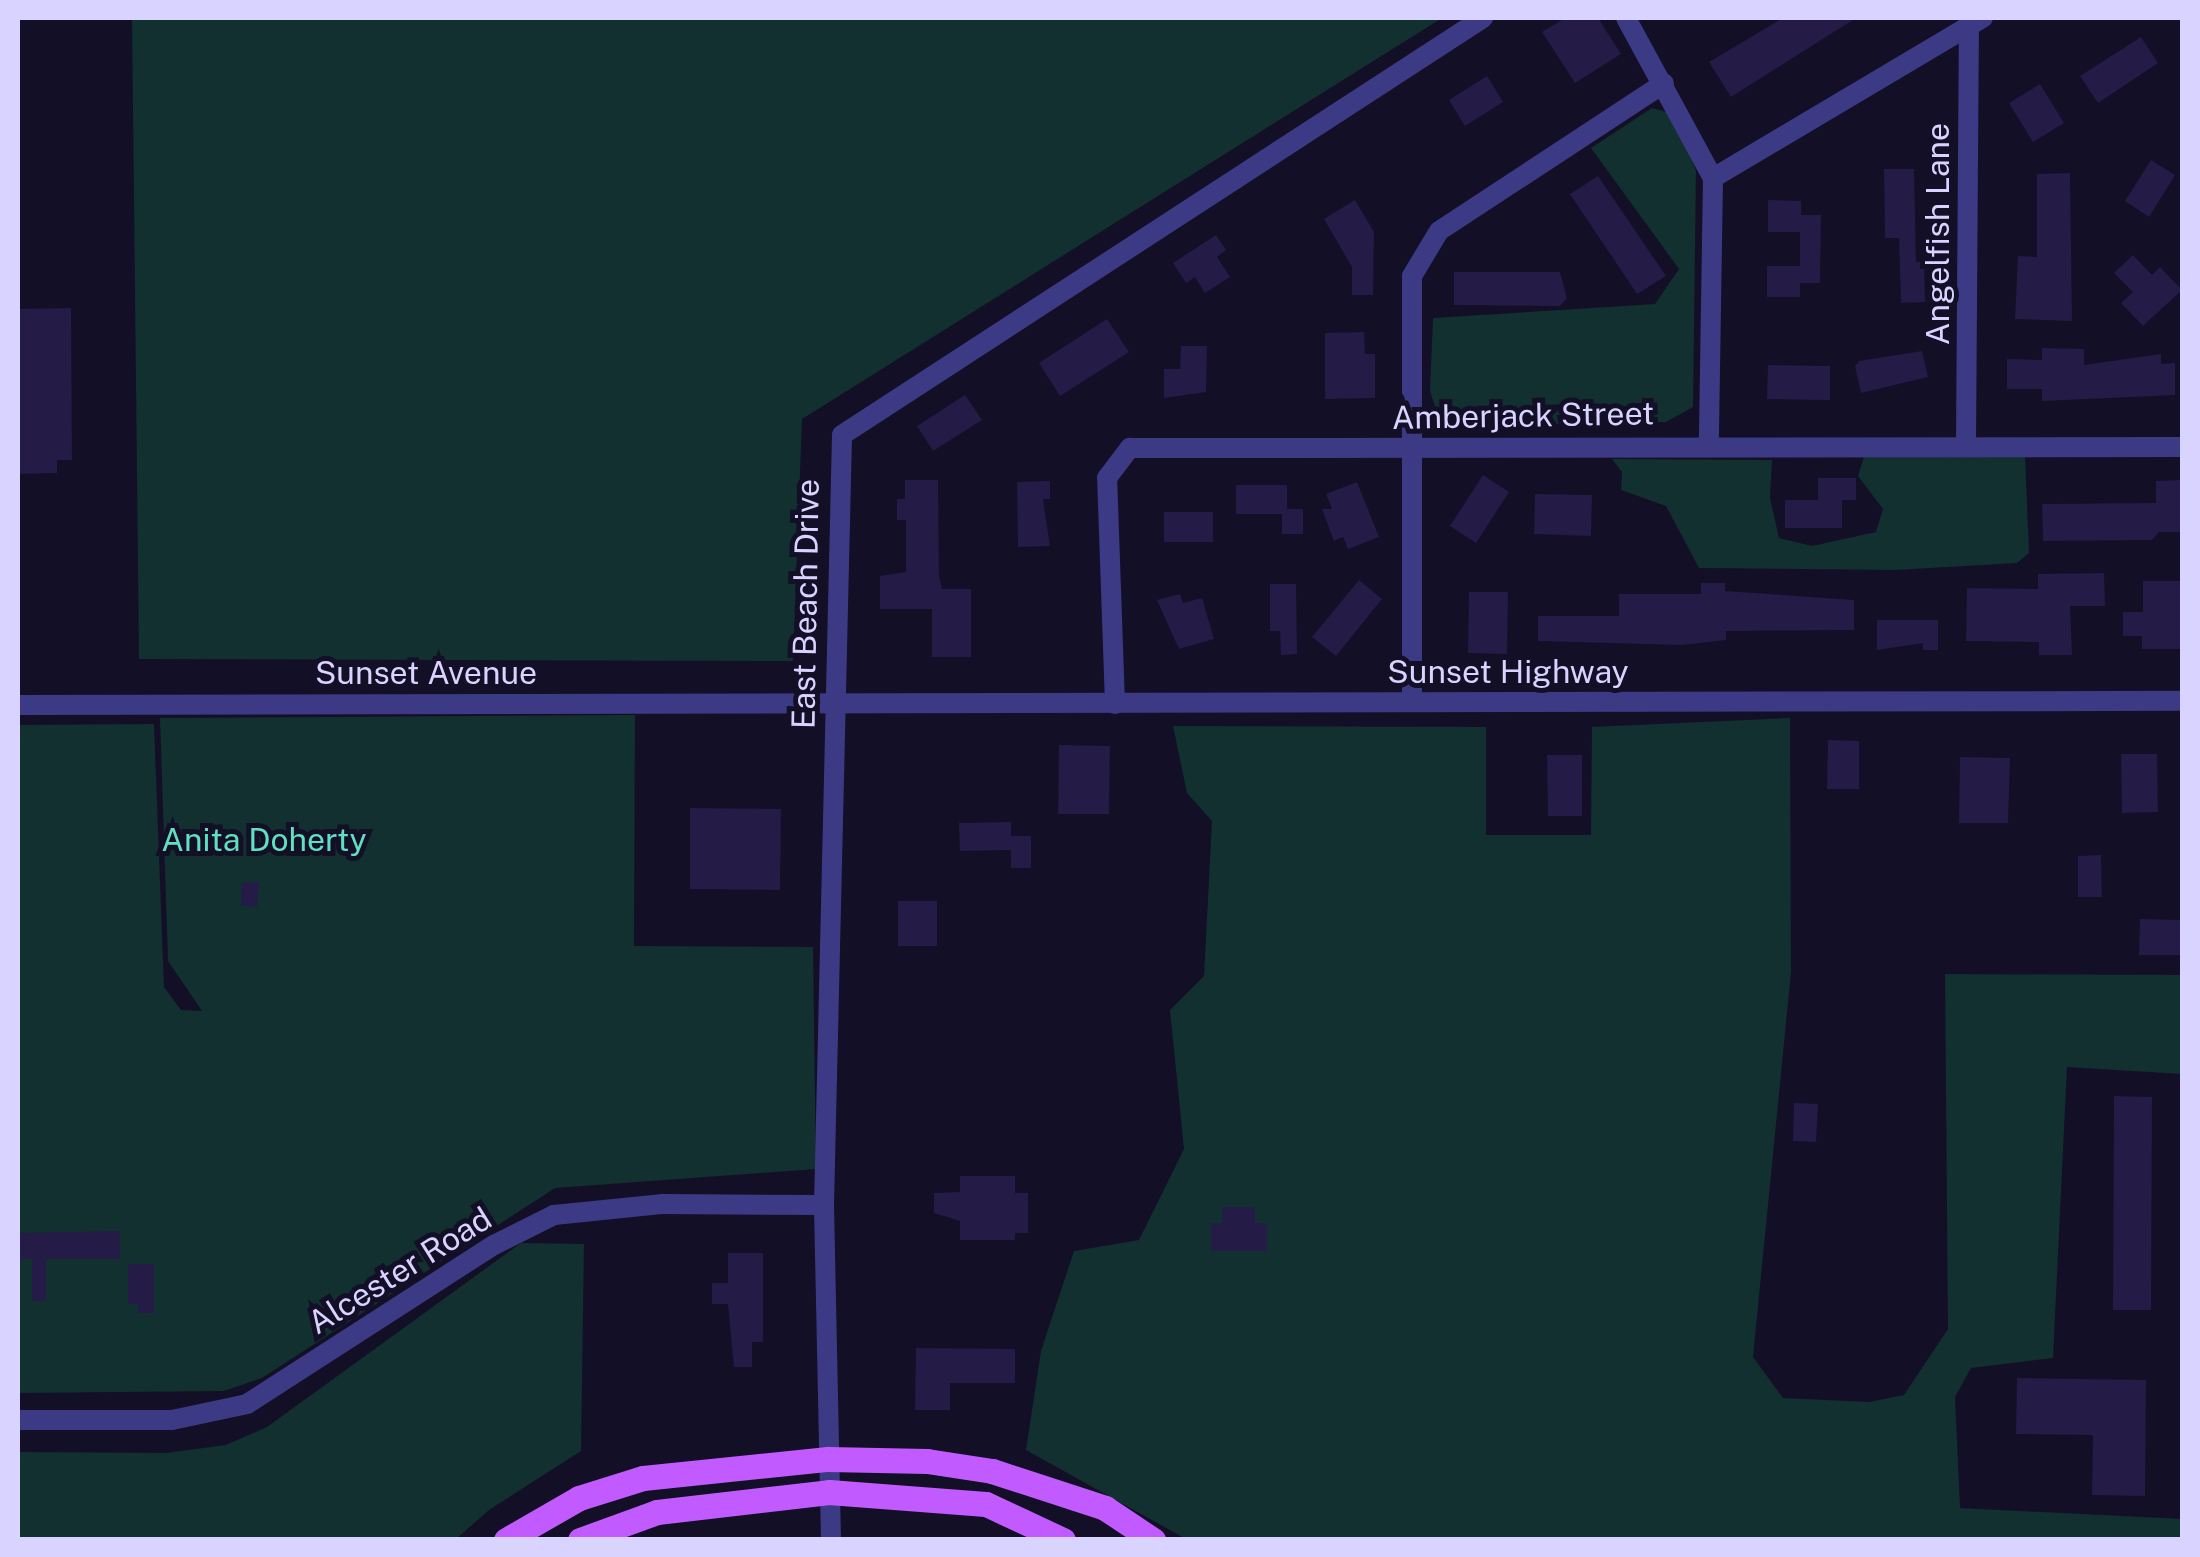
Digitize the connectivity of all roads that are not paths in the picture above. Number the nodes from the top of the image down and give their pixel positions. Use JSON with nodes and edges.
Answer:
{"nodes":[{"id":1,"x":1483,"y":18,"type":"edge"},
{"id":2,"x":1626,"y":18,"type":"edge"},
{"id":3,"x":1976,"y":20,"type":"edge"},
{"id":4,"x":1664,"y":83,"type":"junction"},
{"id":5,"x":1712,"y":178,"type":"junction"},
{"id":6,"x":1709,"y":443,"type":"junction"},
{"id":7,"x":1966,"y":445,"type":"junction"},
{"id":8,"x":2182,"y":447,"type":"edge"},
{"id":9,"x":1412,"y":448,"type":"junction"},
{"id":10,"x":834,"y":701,"type":"junction"},
{"id":11,"x":1412,"y":701,"type":"junction"},
{"id":12,"x":2182,"y":702,"type":"edge"},
{"id":13,"x":1116,"y":704,"type":"junction"},
{"id":14,"x":18,"y":705,"type":"edge"},
{"id":15,"x":824,"y":1204,"type":"junction"},
{"id":16,"x":18,"y":1420,"type":"edge"},
{"id":17,"x":828,"y":1459,"type":"junction"},
{"id":18,"x":830,"y":1492,"type":"junction"},
{"id":19,"x":506,"y":1540,"type":"edge"},
{"id":20,"x":580,"y":1540,"type":"edge"},
{"id":21,"x":831,"y":1540,"type":"edge"},
{"id":22,"x":1063,"y":1540,"type":"edge"},
{"id":23,"x":1153,"y":1540,"type":"edge"}],
"edges":[{"from":1,"to":10,"type":"street","name":"East Beach Drive"},
{"from":2,"to":4,"type":"street"},
{"from":3,"to":5,"type":"street","name":"Angelfish Lane"},
{"from":3,"to":7,"type":"street","name":"Angelfish Lane"},
{"from":4,"to":5,"type":"street"},
{"from":4,"to":9,"type":"street"},
{"from":5,"to":6,"type":"street"},
{"from":6,"to":7,"type":"street","name":"Amberjack Street"},
{"from":6,"to":9,"type":"street","name":"Amberjack Street"},
{"from":7,"to":8,"type":"street","name":"Amberjack Street"},
{"from":9,"to":11,"type":"street"},
{"from":9,"to":13,"type":"street","name":"Amberjack Street"},
{"from":10,"to":13,"type":"street","name":"Sunset Highway"},
{"from":10,"to":14,"type":"street","name":"Sunset Avenue"},
{"from":10,"to":15,"type":"street","name":"East Beach Drive"},
{"from":11,"to":12,"type":"street","name":"Sunset Highway"},
{"from":11,"to":13,"type":"street","name":"Sunset Highway"},
{"from":15,"to":16,"type":"street","name":"Alcester Road"},
{"from":15,"to":17,"type":"street","name":"East Beach Drive"},
{"from":17,"to":18,"type":"street","name":"East Beach Drive"},
{"from":17,"to":19,"type":"main road"},
{"from":17,"to":23,"type":"main road"},
{"from":18,"to":20,"type":"main road"},
{"from":18,"to":21,"type":"street","name":"East Beach Drive"},
{"from":18,"to":22,"type":"main road"}]}
